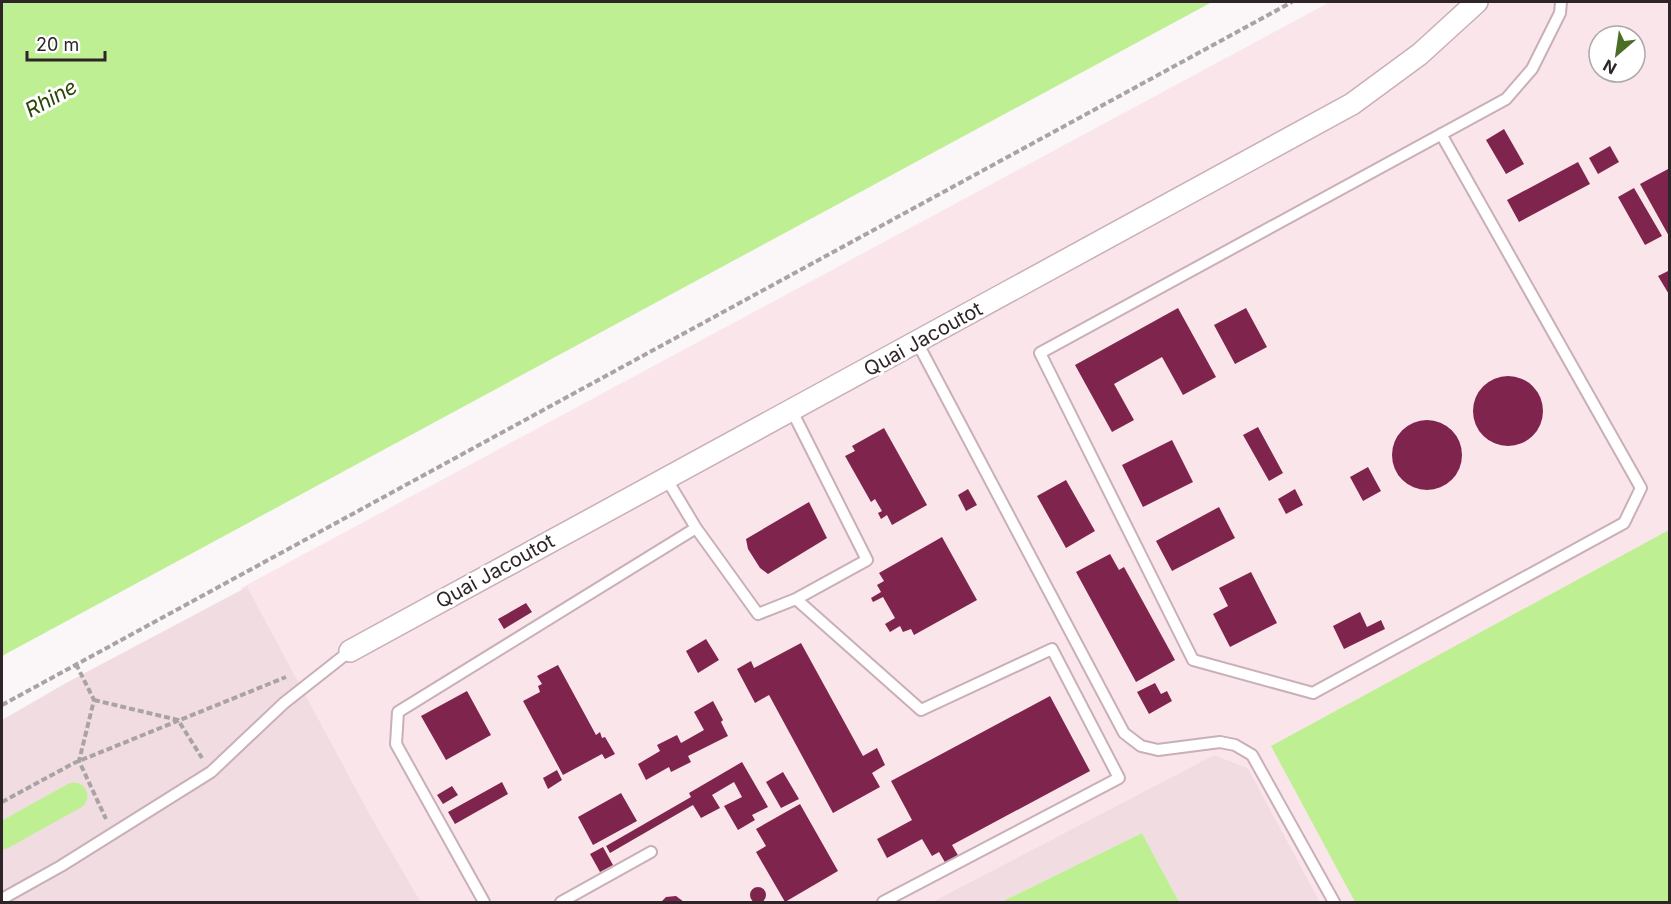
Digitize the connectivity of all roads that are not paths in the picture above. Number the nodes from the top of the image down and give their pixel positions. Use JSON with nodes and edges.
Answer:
{"nodes":[{"id":1,"x":1477,"y":2,"type":"edge"},
{"id":2,"x":1561,"y":2,"type":"edge"},
{"id":3,"x":1441,"y":135,"type":"junction"},
{"id":4,"x":917,"y":342,"type":"junction"},
{"id":5,"x":792,"y":411,"type":"junction"},
{"id":6,"x":666,"y":478,"type":"junction"},
{"id":7,"x":696,"y":528,"type":"junction"},
{"id":8,"x":796,"y":599,"type":"junction"},
{"id":9,"x":350,"y":651,"type":"joint"},
{"id":10,"x":651,"y":852,"type":"dead end"},
{"id":11,"x":2,"y":899,"type":"edge"},
{"id":12,"x":484,"y":903,"type":"edge"},
{"id":13,"x":561,"y":903,"type":"edge"},
{"id":14,"x":884,"y":903,"type":"edge"},
{"id":15,"x":1334,"y":903,"type":"edge"}],
"edges":[{"from":1,"to":4,"type":"street","name":"Quai Jacoutot"},
{"from":2,"to":3,"type":"lane"},
{"from":3,"to":3,"type":"lane"},
{"from":4,"to":5,"type":"street","name":"Quai Jacoutot"},
{"from":4,"to":15,"type":"lane"},
{"from":5,"to":6,"type":"street","name":"Quai Jacoutot"},
{"from":5,"to":8,"type":"lane"},
{"from":6,"to":7,"type":"lane"},
{"from":6,"to":9,"type":"street","name":"Quai Jacoutot"},
{"from":7,"to":8,"type":"lane"},
{"from":7,"to":12,"type":"lane"},
{"from":8,"to":14,"type":"lane"},
{"from":9,"to":11,"type":"lane"},
{"from":10,"to":13,"type":"lane"}]}
